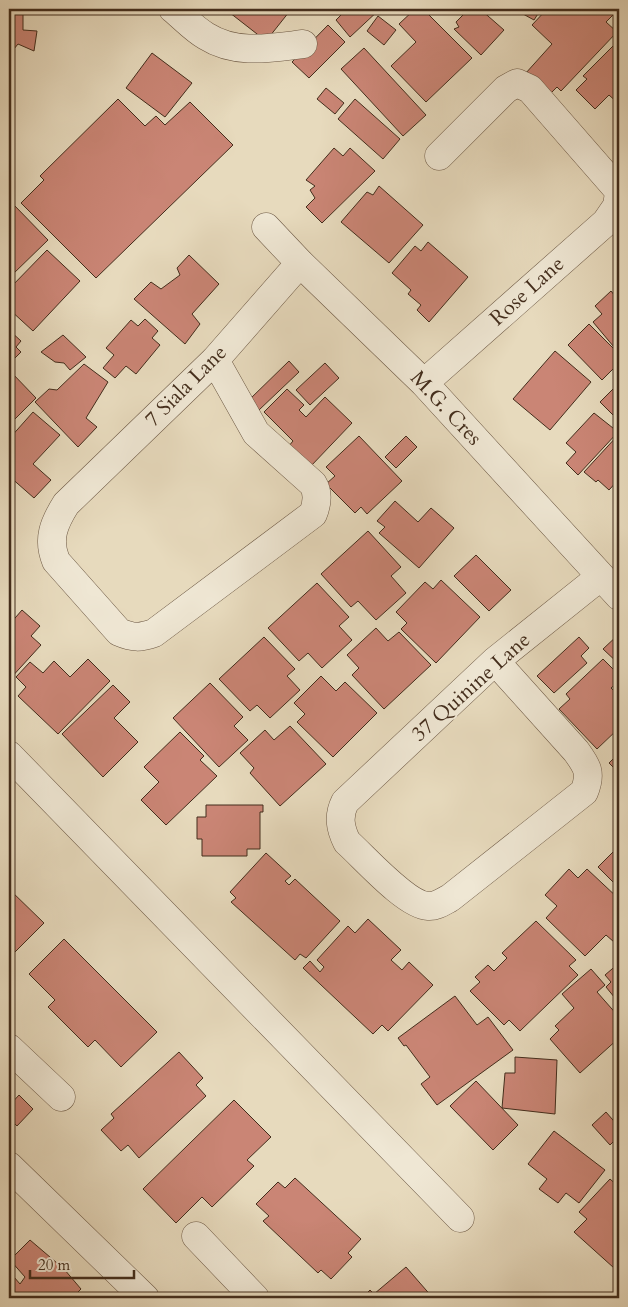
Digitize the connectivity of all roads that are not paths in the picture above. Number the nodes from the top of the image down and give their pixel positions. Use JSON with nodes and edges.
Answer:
{"nodes":[{"id":1,"x":173,"y":9,"type":"edge"},
{"id":2,"x":303,"y":44,"type":"dead end"},
{"id":3,"x":439,"y":156,"type":"dead end"},
{"id":4,"x":619,"y":192,"type":"edge"},
{"id":5,"x":266,"y":227,"type":"dead end"},
{"id":6,"x":300,"y":263,"type":"junction"},
{"id":7,"x":215,"y":360,"type":"junction"},
{"id":8,"x":424,"y":383,"type":"junction"},
{"id":9,"x":600,"y":577,"type":"junction"},
{"id":10,"x":619,"y":596,"type":"edge"},
{"id":11,"x":495,"y":661,"type":"junction"},
{"id":12,"x":9,"y":755,"type":"edge"},
{"id":13,"x":12,"y":1059,"type":"edge"},
{"id":14,"x":61,"y":1097,"type":"dead end"},
{"id":15,"x":9,"y":1166,"type":"edge"},
{"id":16,"x":460,"y":1218,"type":"dead end"},
{"id":17,"x":196,"y":1236,"type":"dead end"},
{"id":18,"x":239,"y":1293,"type":"edge"},
{"id":19,"x":145,"y":1298,"type":"edge"}],
"edges":[{"from":1,"to":2,"type":"street"},
{"from":3,"to":4,"type":"street","name":"Rose Lane"},
{"from":4,"to":8,"type":"street","name":"Rose Lane"},
{"from":5,"to":6,"type":"street","name":"M.G. Cres"},
{"from":6,"to":7,"type":"street","name":"7 Siala Lane"},
{"from":6,"to":8,"type":"street","name":"M.G. Cres"},
{"from":7,"to":7,"type":"street","name":"7 Siala Lane"},
{"from":8,"to":9,"type":"street","name":"M.G. Cres"},
{"from":9,"to":10,"type":"street","name":"M.G. Cres"},
{"from":9,"to":11,"type":"street","name":"37 Quinine Lane"},
{"from":11,"to":11,"type":"street","name":"37 Quinine Lane"},
{"from":12,"to":16,"type":"street"},
{"from":13,"to":14,"type":"street"},
{"from":15,"to":19,"type":"street"},
{"from":17,"to":18,"type":"street"}]}
